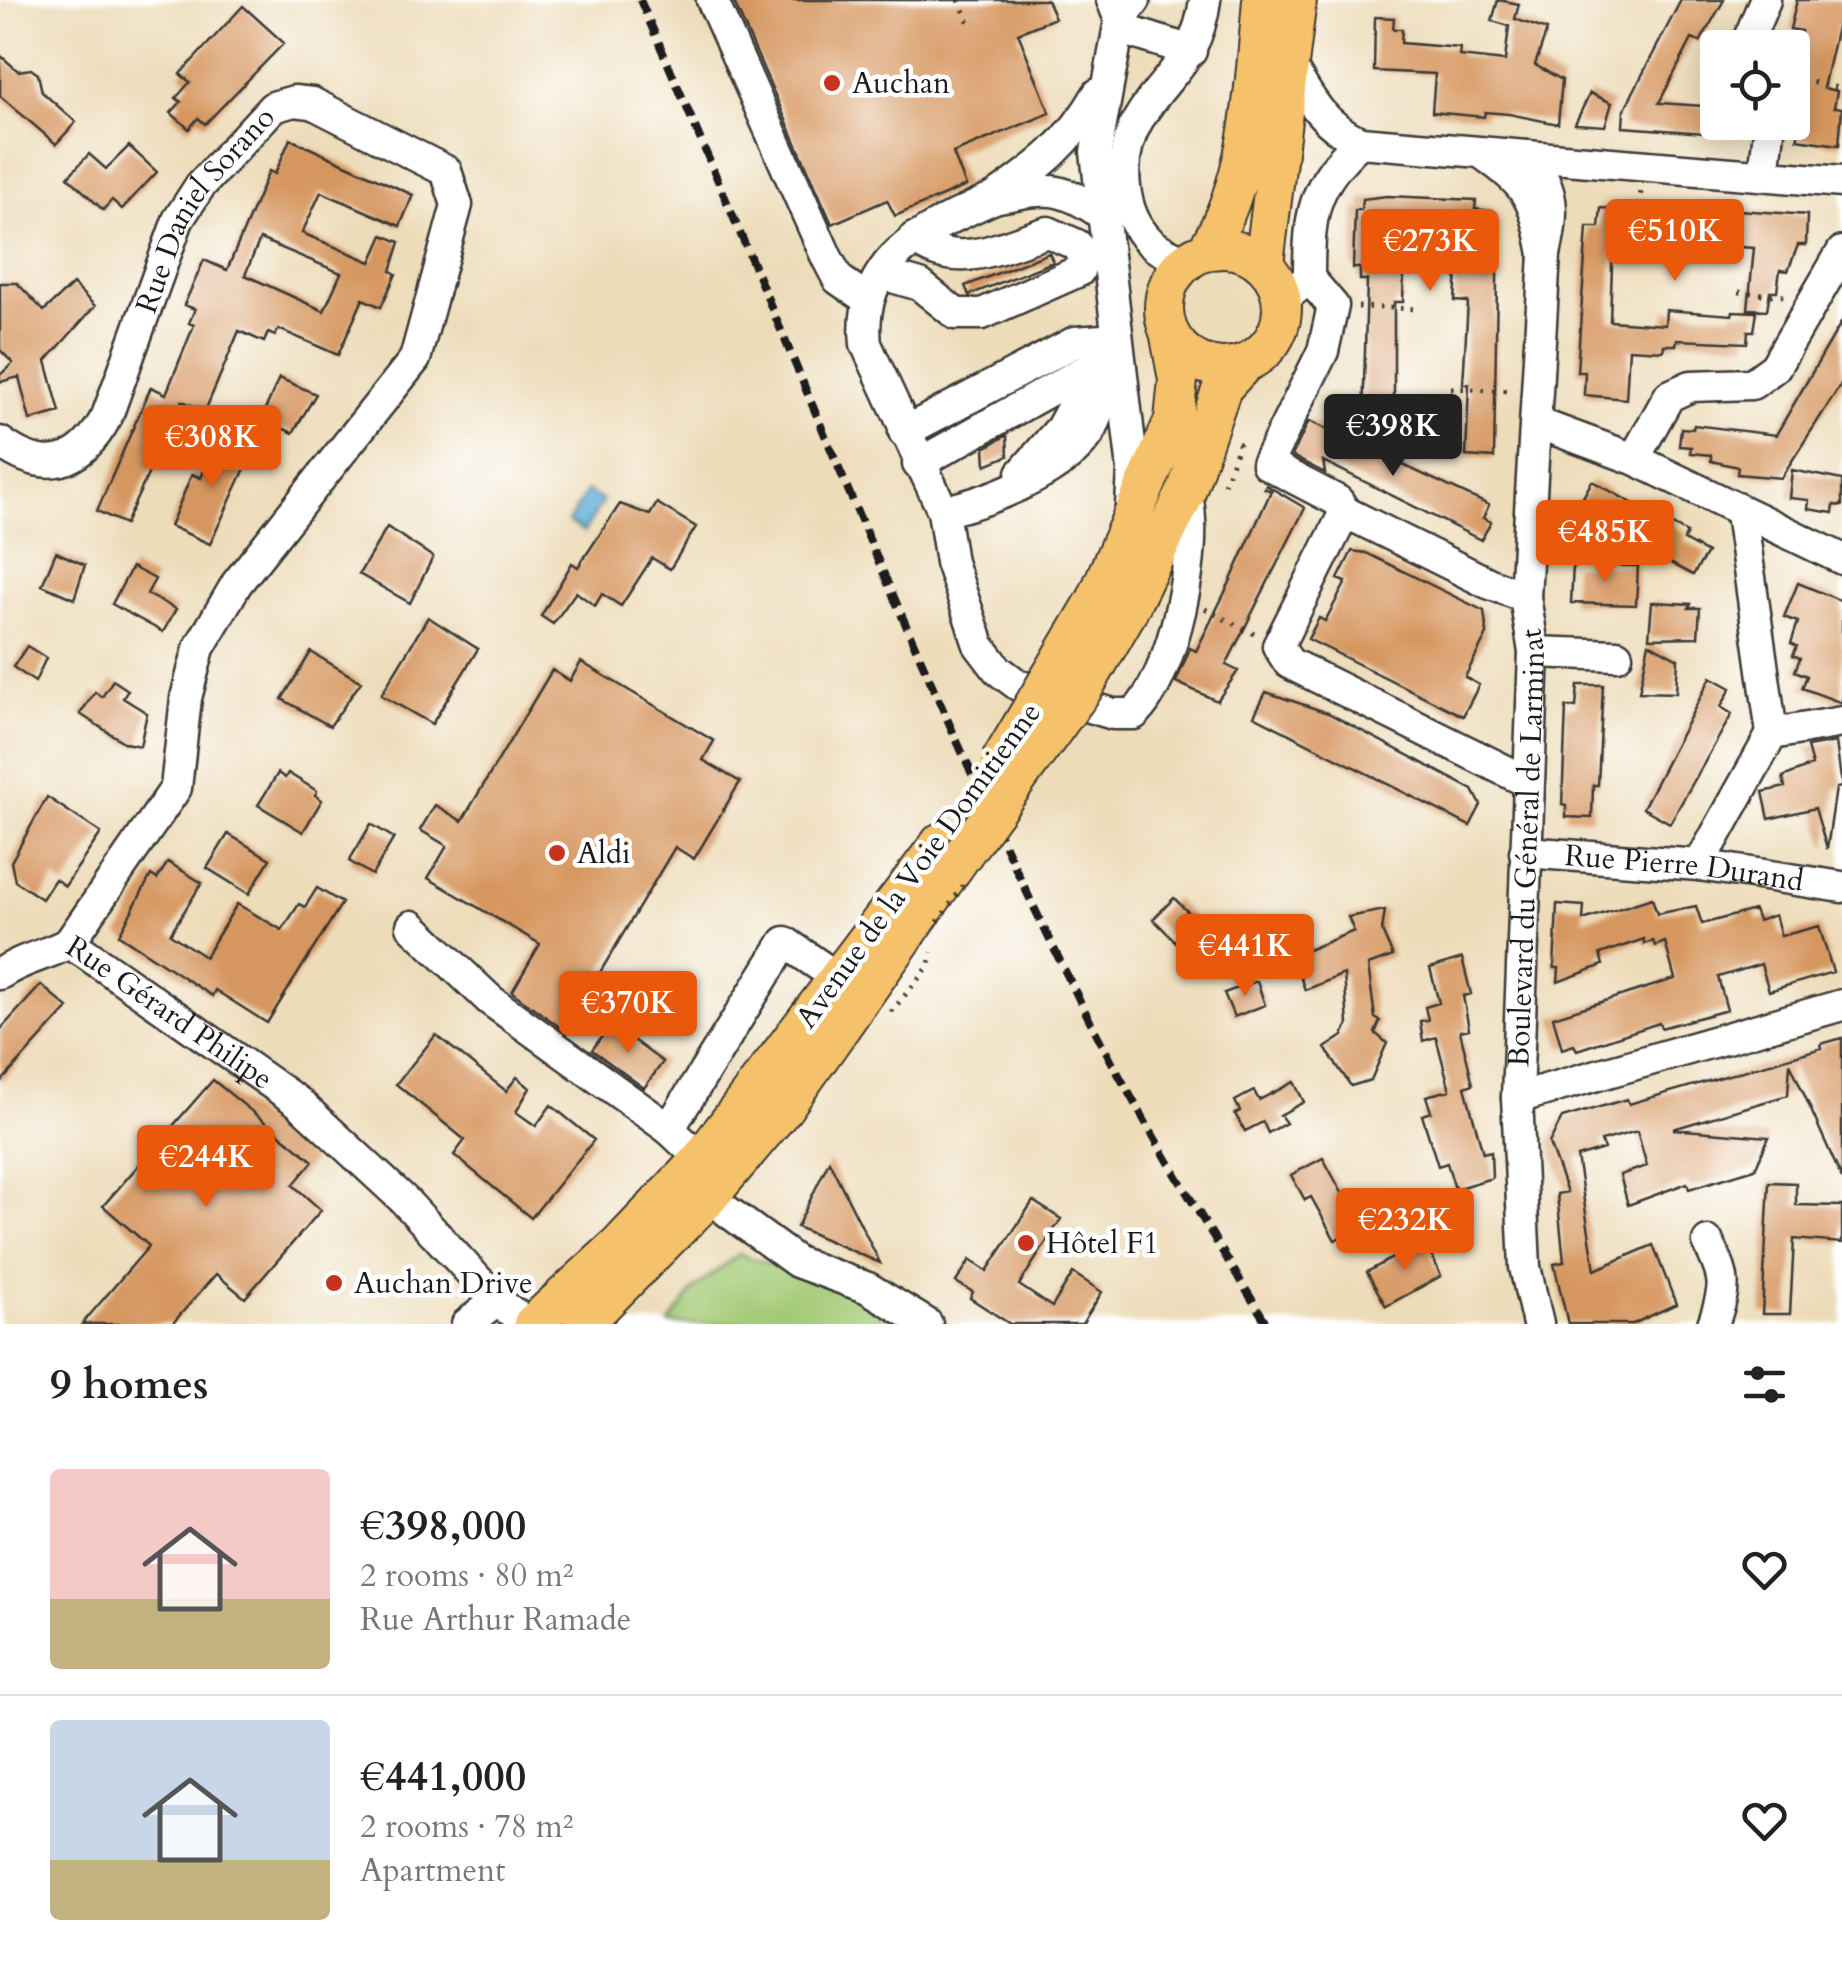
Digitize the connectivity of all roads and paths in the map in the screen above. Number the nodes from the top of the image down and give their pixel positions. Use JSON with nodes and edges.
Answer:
{"nodes":[{"id":1,"x":712,"y":0,"type":"edge"},
{"id":2,"x":959,"y":0,"type":"edge"},
{"id":3,"x":1262,"y":0,"type":"edge"},
{"id":4,"x":1297,"y":0,"type":"edge"},
{"id":5,"x":1765,"y":0,"type":"edge"},
{"id":6,"x":1200,"y":2,"type":"edge"},
{"id":7,"x":1122,"y":7,"type":"edge"},
{"id":8,"x":969,"y":23,"type":"dead end"},
{"id":9,"x":1752,"y":30,"type":"edge"},
{"id":10,"x":1191,"y":51,"type":"junction"},
{"id":11,"x":1290,"y":65,"type":"junction"},
{"id":12,"x":1107,"y":78,"type":"junction"},
{"id":13,"x":1810,"y":82,"type":"edge"},
{"id":14,"x":1842,"y":89,"type":"edge"},
{"id":15,"x":1768,"y":140,"type":"edge"},
{"id":16,"x":1360,"y":142,"type":"junction"},
{"id":17,"x":1480,"y":152,"type":"junction"},
{"id":18,"x":1528,"y":156,"type":"junction"},
{"id":19,"x":1644,"y":166,"type":"junction"},
{"id":20,"x":1764,"y":175,"type":"junction"},
{"id":21,"x":1842,"y":182,"type":"edge"},
{"id":22,"x":994,"y":198,"type":"junction"},
{"id":23,"x":1100,"y":213,"type":"junction"},
{"id":24,"x":914,"y":238,"type":"junction"},
{"id":25,"x":1842,"y":252,"type":"edge"},
{"id":26,"x":1544,"y":254,"type":"junction"},
{"id":27,"x":1196,"y":256,"type":"junction"},
{"id":28,"x":1632,"y":257,"type":"dead end"},
{"id":29,"x":1281,"y":279,"type":"junction"},
{"id":30,"x":874,"y":287,"type":"junction"},
{"id":31,"x":1738,"y":292,"type":"dead end"},
{"id":32,"x":1815,"y":298,"type":"junction"},
{"id":33,"x":1333,"y":306,"type":"junction"},
{"id":34,"x":1420,"y":308,"type":"dead end"},
{"id":35,"x":1170,"y":336,"type":"junction"},
{"id":36,"x":1116,"y":340,"type":"junction"},
{"id":37,"x":1245,"y":364,"type":"junction"},
{"id":38,"x":1096,"y":365,"type":"junction"},
{"id":39,"x":1451,"y":388,"type":"dead end"},
{"id":40,"x":1538,"y":392,"type":"junction"},
{"id":41,"x":1537,"y":423,"type":"junction"},
{"id":42,"x":904,"y":432,"type":"junction"},
{"id":43,"x":0,"y":442,"type":"edge"},
{"id":44,"x":1634,"y":459,"type":"junction"},
{"id":45,"x":918,"y":464,"type":"junction"},
{"id":46,"x":1186,"y":492,"type":"junction"},
{"id":47,"x":943,"y":511,"type":"junction"},
{"id":48,"x":1345,"y":512,"type":"junction"},
{"id":49,"x":1741,"y":513,"type":"junction"},
{"id":50,"x":1124,"y":540,"type":"junction"},
{"id":51,"x":1842,"y":559,"type":"edge"},
{"id":52,"x":1525,"y":596,"type":"junction"},
{"id":53,"x":1180,"y":597,"type":"junction"},
{"id":54,"x":1119,"y":604,"type":"junction"},
{"id":55,"x":1278,"y":646,"type":"junction"},
{"id":56,"x":1169,"y":649,"type":"junction"},
{"id":57,"x":1534,"y":652,"type":"junction"},
{"id":58,"x":1617,"y":656,"type":"dead end"},
{"id":59,"x":1842,"y":722,"type":"edge"},
{"id":60,"x":1772,"y":734,"type":"junction"},
{"id":61,"x":1526,"y":780,"type":"junction"},
{"id":62,"x":952,"y":848,"type":"junction"},
{"id":63,"x":1526,"y":852,"type":"junction"},
{"id":64,"x":1699,"y":865,"type":"junction"},
{"id":65,"x":1841,"y":888,"type":"edge"},
{"id":66,"x":412,"y":926,"type":"dead end"},
{"id":67,"x":69,"y":943,"type":"junction"},
{"id":68,"x":0,"y":974,"type":"edge"},
{"id":69,"x":836,"y":977,"type":"junction"},
{"id":70,"x":1842,"y":1005,"type":"edge"},
{"id":71,"x":1517,"y":1098,"type":"junction"},
{"id":72,"x":669,"y":1130,"type":"junction"},
{"id":73,"x":702,"y":1159,"type":"junction"},
{"id":74,"x":728,"y":1210,"type":"dead end"},
{"id":75,"x":1708,"y":1242,"type":"dead end"},
{"id":76,"x":497,"y":1302,"type":"junction"},
{"id":77,"x":467,"y":1324,"type":"edge"},
{"id":78,"x":530,"y":1324,"type":"edge"},
{"id":79,"x":583,"y":1324,"type":"edge"},
{"id":80,"x":927,"y":1324,"type":"edge"},
{"id":81,"x":1538,"y":1324,"type":"edge"},
{"id":82,"x":1714,"y":1324,"type":"edge"}],
"edges":[{"from":1,"to":30,"type":"street"},
{"from":2,"to":8,"type":"path"},
{"from":3,"to":27,"type":"main road"},
{"from":4,"to":11,"type":"main road"},
{"from":5,"to":9,"type":"street"},
{"from":6,"to":10,"type":"street"},
{"from":7,"to":10,"type":"street"},
{"from":7,"to":12,"type":"street"},
{"from":10,"to":27,"type":"street"},
{"from":11,"to":16,"type":"street"},
{"from":11,"to":29,"type":"main road"},
{"from":12,"to":22,"type":"street"},
{"from":12,"to":23,"type":"street"},
{"from":13,"to":14,"type":"path"},
{"from":15,"to":20,"type":"street"},
{"from":16,"to":17,"type":"street"},
{"from":16,"to":29,"type":"street"},
{"from":17,"to":18,"type":"street"},
{"from":17,"to":26,"type":"street","name":"Boulevard du Général de Larminat"},
{"from":18,"to":19,"type":"street"},
{"from":18,"to":26,"type":"street","name":"Boulevard du Général de Larminat"},
{"from":19,"to":20,"type":"street"},
{"from":19,"to":28,"type":"path"},
{"from":20,"to":21,"type":"street"},
{"from":22,"to":23,"type":"street"},
{"from":22,"to":24,"type":"street"},
{"from":23,"to":36,"type":"street"},
{"from":24,"to":30,"type":"street"},
{"from":24,"to":30,"type":"street"},
{"from":25,"to":32,"type":"street"},
{"from":26,"to":40,"type":"street","name":"Boulevard du Général de Larminat"},
{"from":27,"to":29,"type":"main road"},
{"from":27,"to":35,"type":"main road"},
{"from":29,"to":33,"type":"street"},
{"from":29,"to":37,"type":"main road"},
{"from":30,"to":42,"type":"street"},
{"from":31,"to":32,"type":"path"},
{"from":32,"to":44,"type":"street"},
{"from":33,"to":34,"type":"path"},
{"from":33,"to":48,"type":"street"},
{"from":35,"to":37,"type":"main road"},
{"from":35,"to":50,"type":"main road","name":"Avenue de la Voie Domitienne"},
{"from":36,"to":38,"type":"street"},
{"from":36,"to":42,"type":"street"},
{"from":36,"to":50,"type":"street"},
{"from":37,"to":46,"type":"main road","name":"Avenue de la Voie Domitienne"},
{"from":38,"to":45,"type":"street"},
{"from":38,"to":47,"type":"street"},
{"from":39,"to":40,"type":"path"},
{"from":40,"to":41,"type":"street","name":"Boulevard du Général de Larminat"},
{"from":41,"to":44,"type":"street"},
{"from":41,"to":52,"type":"street","name":"Boulevard du Général de Larminat"},
{"from":42,"to":45,"type":"street"},
{"from":43,"to":67,"type":"street","name":"Rue Daniel Sorano"},
{"from":44,"to":49,"type":"street"},
{"from":45,"to":47,"type":"street"},
{"from":46,"to":53,"type":"street"},
{"from":46,"to":54,"type":"main road","name":"Avenue de la Voie Domitienne"},
{"from":47,"to":56,"type":"street"},
{"from":48,"to":52,"type":"street"},
{"from":48,"to":55,"type":"street"},
{"from":49,"to":51,"type":"street"},
{"from":49,"to":60,"type":"street"},
{"from":50,"to":54,"type":"main road","name":"Avenue de la Voie Domitienne"},
{"from":52,"to":57,"type":"street","name":"Boulevard du Général de Larminat"},
{"from":53,"to":55,"type":"path"},
{"from":53,"to":56,"type":"street"},
{"from":54,"to":56,"type":"street"},
{"from":54,"to":62,"type":"main road","name":"Avenue de la Voie Domitienne","bridge":true},
{"from":55,"to":61,"type":"street"},
{"from":57,"to":58,"type":"street"},
{"from":57,"to":61,"type":"street","name":"Boulevard du Général de Larminat"},
{"from":59,"to":60,"type":"street"},
{"from":60,"to":64,"type":"street"},
{"from":61,"to":63,"type":"street","name":"Boulevard du Général de Larminat"},
{"from":62,"to":69,"type":"main road","name":"Avenue de la Voie Domitienne"},
{"from":62,"to":79,"type":"main road","name":"Avenue de la Voie Domitienne"},
{"from":63,"to":64,"type":"street","name":"Rue Pierre Durand"},
{"from":63,"to":71,"type":"street","name":"Boulevard du Général de Larminat"},
{"from":64,"to":65,"type":"street","name":"Rue Pierre Durand"},
{"from":66,"to":72,"type":"street"},
{"from":67,"to":68,"type":"street","name":"Rue Gérard Philipe"},
{"from":67,"to":76,"type":"street","name":"Rue Gérard Philipe"},
{"from":69,"to":72,"type":"street"},
{"from":69,"to":73,"type":"main road","name":"Avenue de la Voie Domitienne"},
{"from":70,"to":71,"type":"street"},
{"from":71,"to":81,"type":"street","name":"Boulevard du Général de Larminat"},
{"from":72,"to":73,"type":"street"},
{"from":73,"to":78,"type":"main road","name":"Avenue de la Voie Domitienne"},
{"from":74,"to":80,"type":"street"},
{"from":75,"to":82,"type":"street"},
{"from":76,"to":77,"type":"street"},
{"from":76,"to":78,"type":"street","name":"Avenue de la Voie Domitienne"}]}
